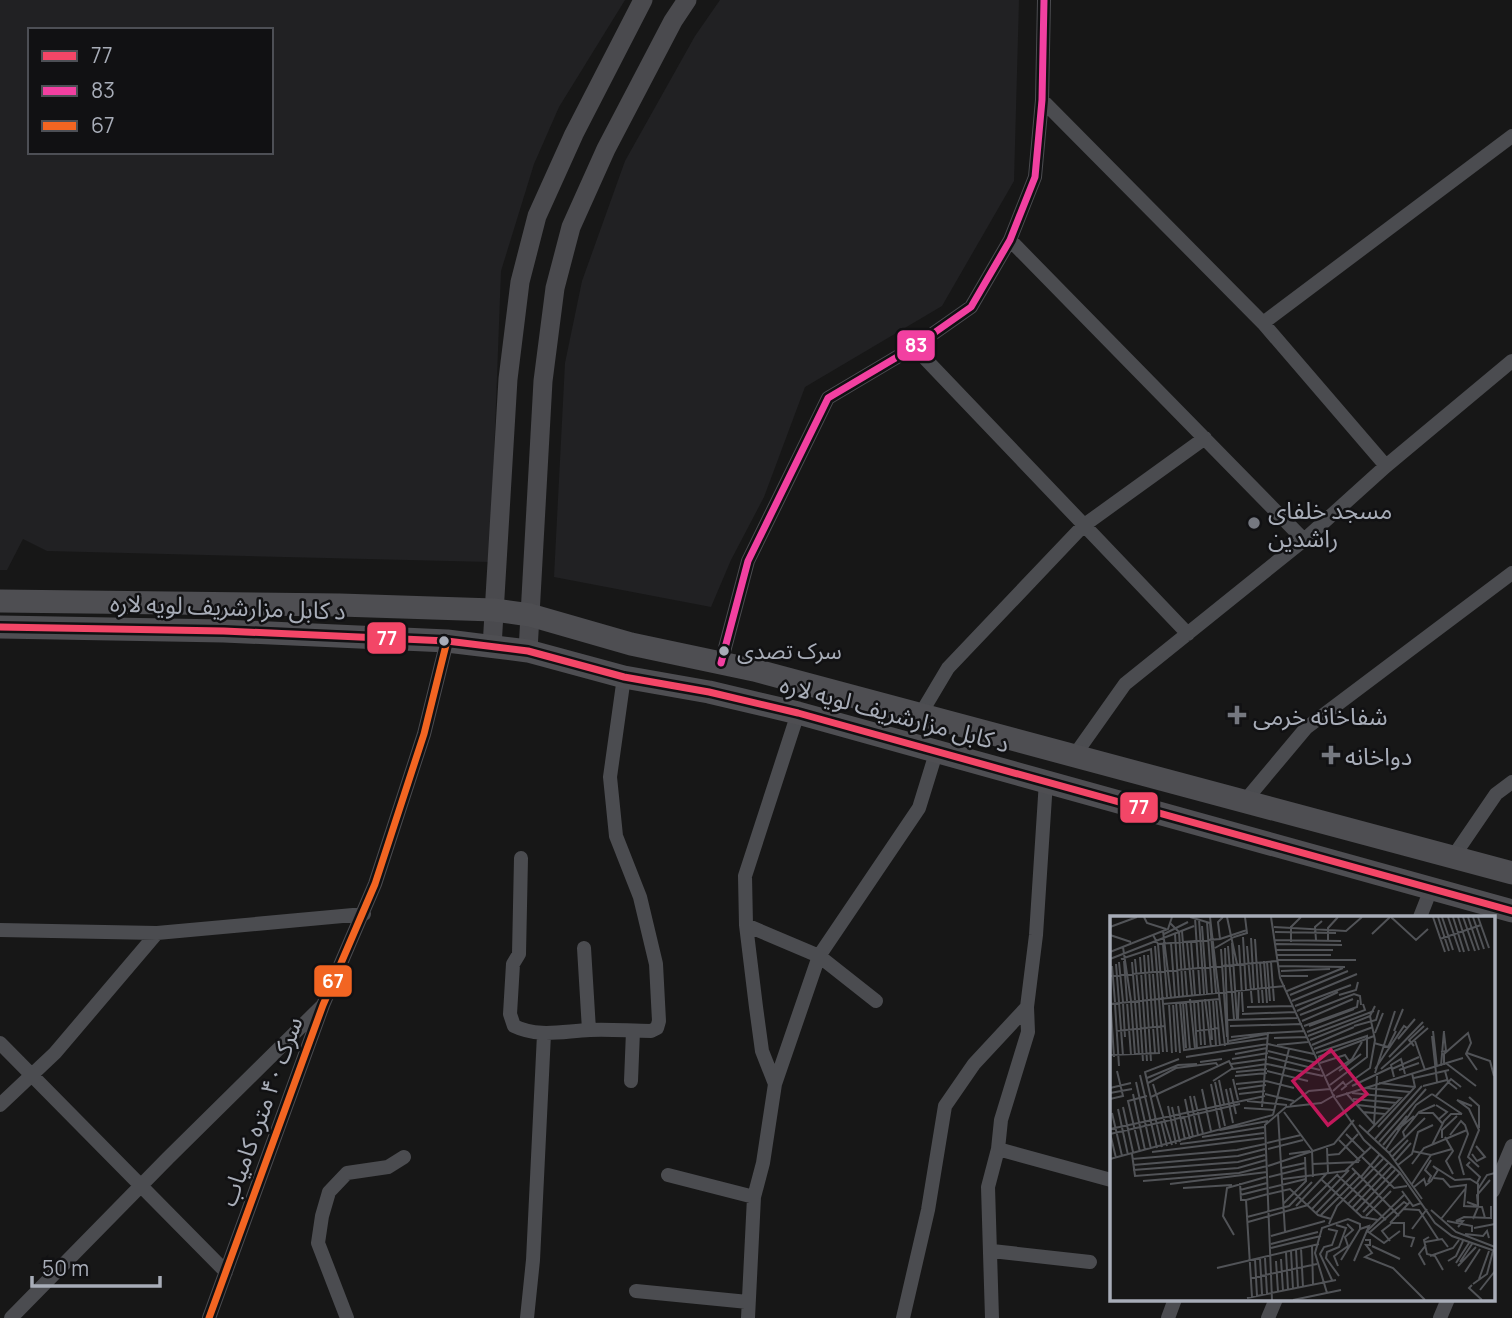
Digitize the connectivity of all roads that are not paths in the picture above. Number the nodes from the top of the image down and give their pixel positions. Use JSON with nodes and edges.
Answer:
{"nodes":[{"id":1,"x":643,"y":0,"type":"edge"},
{"id":2,"x":687,"y":0,"type":"edge"},
{"id":3,"x":1044,"y":0,"type":"edge"},
{"id":4,"x":1042,"y":100,"type":"junction"},
{"id":5,"x":1512,"y":136,"type":"edge"},
{"id":6,"x":1010,"y":240,"type":"junction"},
{"id":7,"x":1262,"y":323,"type":"junction"},
{"id":8,"x":914,"y":347,"type":"junction"},
{"id":9,"x":1512,"y":361,"type":"edge"},
{"id":10,"x":1206,"y":438,"type":"junction"},
{"id":11,"x":1387,"y":467,"type":"junction"},
{"id":12,"x":1083,"y":526,"type":"junction"},
{"id":13,"x":1304,"y":540,"type":"junction"},
{"id":14,"x":1512,"y":573,"type":"edge"},
{"id":15,"x":0,"y":601,"type":"edge"},
{"id":16,"x":494,"y":610,"type":"junction"},
{"id":17,"x":530,"y":615,"type":"junction"},
{"id":18,"x":0,"y":627,"type":"edge"},
{"id":19,"x":1188,"y":634,"type":"junction"},
{"id":20,"x":447,"y":642,"type":"junction"},
{"id":21,"x":492,"y":647,"type":"junction"},
{"id":22,"x":528,"y":651,"type":"junction"},
{"id":23,"x":721,"y":663,"type":"junction"},
{"id":24,"x":624,"y":677,"type":"junction"},
{"id":25,"x":799,"y":713,"type":"junction"},
{"id":26,"x":920,"y":715,"type":"junction"},
{"id":27,"x":936,"y":753,"type":"junction"},
{"id":28,"x":1074,"y":757,"type":"junction"},
{"id":29,"x":1046,"y":780,"type":"junction"},
{"id":30,"x":1512,"y":782,"type":"edge"},
{"id":31,"x":1244,"y":802,"type":"junction"},
{"id":32,"x":1453,"y":857,"type":"junction"},
{"id":33,"x":521,"y":858,"type":"dead end"},
{"id":34,"x":1512,"y":873,"type":"edge"},
{"id":35,"x":1431,"y":889,"type":"junction"},
{"id":36,"x":1512,"y":911,"type":"edge"},
{"id":37,"x":364,"y":914,"type":"junction"},
{"id":38,"x":1420,"y":916,"type":"edge"},
{"id":39,"x":746,"y":925,"type":"junction"},
{"id":40,"x":0,"y":930,"type":"edge"},
{"id":41,"x":158,"y":933,"type":"junction"},
{"id":42,"x":584,"y":948,"type":"dead end"},
{"id":43,"x":819,"y":956,"type":"junction"},
{"id":44,"x":876,"y":1001,"type":"dead end"},
{"id":45,"x":323,"y":1005,"type":"junction"},
{"id":46,"x":1027,"y":1007,"type":"junction"},
{"id":47,"x":590,"y":1030,"type":"junction"},
{"id":48,"x":634,"y":1031,"type":"junction"},
{"id":49,"x":544,"y":1034,"type":"junction"},
{"id":50,"x":0,"y":1043,"type":"edge"},
{"id":51,"x":31,"y":1074,"type":"junction"},
{"id":52,"x":631,"y":1081,"type":"dead end"},
{"id":53,"x":775,"y":1084,"type":"junction"},
{"id":54,"x":0,"y":1105,"type":"edge"},
{"id":55,"x":1512,"y":1146,"type":"edge"},
{"id":56,"x":998,"y":1149,"type":"junction"},
{"id":57,"x":404,"y":1157,"type":"dead end"},
{"id":58,"x":668,"y":1175,"type":"dead end"},
{"id":59,"x":1110,"y":1180,"type":"edge"},
{"id":60,"x":141,"y":1185,"type":"junction"},
{"id":61,"x":1494,"y":1189,"type":"edge"},
{"id":62,"x":754,"y":1197,"type":"junction"},
{"id":63,"x":992,"y":1251,"type":"junction"},
{"id":64,"x":1090,"y":1262,"type":"dead end"},
{"id":65,"x":226,"y":1272,"type":"junction"},
{"id":66,"x":636,"y":1291,"type":"dead end"},
{"id":67,"x":1175,"y":1300,"type":"edge"},
{"id":68,"x":1276,"y":1300,"type":"edge"},
{"id":69,"x":1448,"y":1300,"type":"edge"},
{"id":70,"x":748,"y":1302,"type":"junction"},
{"id":71,"x":11,"y":1318,"type":"edge"},
{"id":72,"x":209,"y":1318,"type":"edge"},
{"id":73,"x":347,"y":1318,"type":"edge"},
{"id":74,"x":527,"y":1318,"type":"edge"},
{"id":75,"x":748,"y":1318,"type":"edge"},
{"id":76,"x":903,"y":1318,"type":"edge"},
{"id":77,"x":992,"y":1318,"type":"edge"},
{"id":78,"x":1168,"y":1318,"type":"edge"},
{"id":79,"x":1268,"y":1318,"type":"edge"},
{"id":80,"x":1440,"y":1318,"type":"edge"}],
"edges":[{"from":1,"to":16,"type":"main road"},
{"from":2,"to":17,"type":"main road"},
{"from":3,"to":4,"type":"street"},
{"from":4,"to":6,"type":"street"},
{"from":4,"to":7,"type":"street"},
{"from":5,"to":7,"type":"street"},
{"from":6,"to":8,"type":"street"},
{"from":6,"to":10,"type":"street"},
{"from":7,"to":11,"type":"street"},
{"from":8,"to":12,"type":"street"},
{"from":8,"to":23,"type":"street"},
{"from":9,"to":11,"type":"street"},
{"from":10,"to":12,"type":"street"},
{"from":10,"to":13,"type":"street"},
{"from":11,"to":13,"type":"street"},
{"from":12,"to":19,"type":"street"},
{"from":12,"to":26,"type":"street"},
{"from":13,"to":19,"type":"street"},
{"from":14,"to":31,"type":"street"},
{"from":15,"to":16,"type":"highway","name":"د کابل مزارشریف لویه لاره"},
{"from":16,"to":17,"type":"highway","name":"د کابل مزارشریف لویه لاره"},
{"from":16,"to":21,"type":"main road"},
{"from":17,"to":22,"type":"main road"},
{"from":17,"to":23,"type":"highway","name":"د کابل مزارشریف لویه لاره"},
{"from":18,"to":20,"type":"highway","name":"د کابل مزارشریف لویه لاره"},
{"from":19,"to":28,"type":"street"},
{"from":20,"to":21,"type":"highway","name":"د کابل مزارشریف لویه لاره"},
{"from":20,"to":37,"type":"street","name":"سرک ۴۰ متره کامیاب"},
{"from":21,"to":22,"type":"highway","name":"د کابل مزارشریف لویه لاره"},
{"from":22,"to":24,"type":"highway","name":"د کابل مزارشریف لویه لاره"},
{"from":23,"to":26,"type":"highway","name":"د کابل مزارشریف لویه لاره"},
{"from":24,"to":25,"type":"highway","name":"د کابل مزارشریف لویه لاره"},
{"from":24,"to":48,"type":"street"},
{"from":25,"to":27,"type":"highway","name":"د کابل مزارشریف لویه لاره"},
{"from":25,"to":39,"type":"street"},
{"from":26,"to":28,"type":"highway","name":"د کابل مزارشریف لویه لاره"},
{"from":27,"to":29,"type":"highway","name":"د کابل مزارشریف لویه لاره"},
{"from":27,"to":43,"type":"street"},
{"from":28,"to":31,"type":"highway","name":"د کابل مزارشریف لویه لاره"},
{"from":29,"to":35,"type":"highway","name":"د کابل مزارشریف لویه لاره"},
{"from":29,"to":46,"type":"street"},
{"from":30,"to":32,"type":"street"},
{"from":31,"to":32,"type":"highway","name":"د کابل مزارشریف لویه لاره"},
{"from":32,"to":34,"type":"highway","name":"د کابل مزارشریف لویه لاره"},
{"from":33,"to":49,"type":"street"},
{"from":35,"to":36,"type":"highway","name":"د کابل مزارشریف لویه لاره"},
{"from":35,"to":38,"type":"street"},
{"from":37,"to":41,"type":"street"},
{"from":37,"to":45,"type":"street","name":"سرک ۴۰ متره کامیاب"},
{"from":39,"to":43,"type":"street"},
{"from":39,"to":53,"type":"street"},
{"from":40,"to":41,"type":"street"},
{"from":41,"to":51,"type":"street"},
{"from":42,"to":47,"type":"street"},
{"from":43,"to":44,"type":"street"},
{"from":43,"to":53,"type":"street"},
{"from":45,"to":60,"type":"street"},
{"from":45,"to":65,"type":"street","name":"سرک ۴۰ متره کامیاب"},
{"from":46,"to":56,"type":"street"},
{"from":46,"to":76,"type":"street"},
{"from":47,"to":48,"type":"street"},
{"from":47,"to":49,"type":"street"},
{"from":48,"to":52,"type":"street"},
{"from":49,"to":74,"type":"street"},
{"from":50,"to":51,"type":"street"},
{"from":51,"to":54,"type":"street"},
{"from":51,"to":60,"type":"street"},
{"from":53,"to":62,"type":"street"},
{"from":55,"to":61,"type":"street"},
{"from":56,"to":59,"type":"street"},
{"from":56,"to":63,"type":"street"},
{"from":57,"to":73,"type":"street"},
{"from":58,"to":62,"type":"street"},
{"from":60,"to":65,"type":"street"},
{"from":60,"to":71,"type":"street"},
{"from":62,"to":70,"type":"street"},
{"from":63,"to":64,"type":"street"},
{"from":63,"to":77,"type":"street"},
{"from":65,"to":72,"type":"street","name":"سرک ۴۰ متره کامیاب"},
{"from":66,"to":70,"type":"street"},
{"from":67,"to":78,"type":"street"},
{"from":68,"to":79,"type":"street"},
{"from":69,"to":80,"type":"street"},
{"from":70,"to":75,"type":"street"}]}
